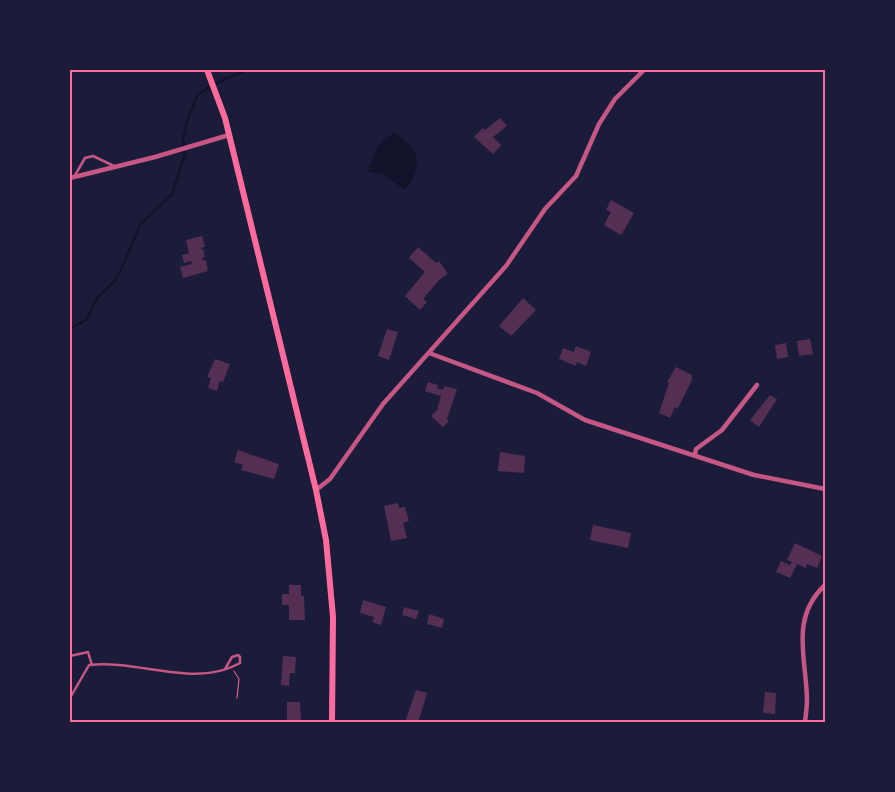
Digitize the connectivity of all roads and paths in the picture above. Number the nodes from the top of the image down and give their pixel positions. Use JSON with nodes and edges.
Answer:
{"nodes":[{"id":1,"x":207,"y":70,"type":"edge"},
{"id":2,"x":644,"y":70,"type":"edge"},
{"id":3,"x":229,"y":134,"type":"junction"},
{"id":4,"x":116,"y":167,"type":"junction"},
{"id":5,"x":72,"y":177,"type":"edge"},
{"id":6,"x":429,"y":353,"type":"junction"},
{"id":7,"x":757,"y":386,"type":"dead end"},
{"id":8,"x":695,"y":454,"type":"junction"},
{"id":9,"x":825,"y":489,"type":"edge"},
{"id":10,"x":316,"y":490,"type":"junction"},
{"id":11,"x":825,"y":585,"type":"edge"},
{"id":12,"x":70,"y":656,"type":"edge"},
{"id":13,"x":92,"y":665,"type":"junction"},
{"id":14,"x":230,"y":667,"type":"junction"},
{"id":15,"x":225,"y":669,"type":"junction"},
{"id":16,"x":70,"y":698,"type":"edge"},
{"id":17,"x":237,"y":698,"type":"dead end"},
{"id":18,"x":332,"y":722,"type":"edge"},
{"id":19,"x":805,"y":722,"type":"edge"}],
"edges":[{"from":1,"to":3,"type":"main road"},
{"from":2,"to":6,"type":"street"},
{"from":3,"to":4,"type":"street"},
{"from":3,"to":10,"type":"main road"},
{"from":4,"to":5,"type":"street"},
{"from":4,"to":5,"type":"lane"},
{"from":6,"to":8,"type":"street"},
{"from":6,"to":10,"type":"street"},
{"from":7,"to":8,"type":"street"},
{"from":8,"to":9,"type":"street"},
{"from":10,"to":18,"type":"main road"},
{"from":11,"to":19,"type":"street"},
{"from":12,"to":13,"type":"lane"},
{"from":13,"to":15,"type":"lane"},
{"from":13,"to":16,"type":"lane"},
{"from":14,"to":15,"type":"lane"},
{"from":14,"to":15,"type":"lane"},
{"from":14,"to":17,"type":"path"}]}
